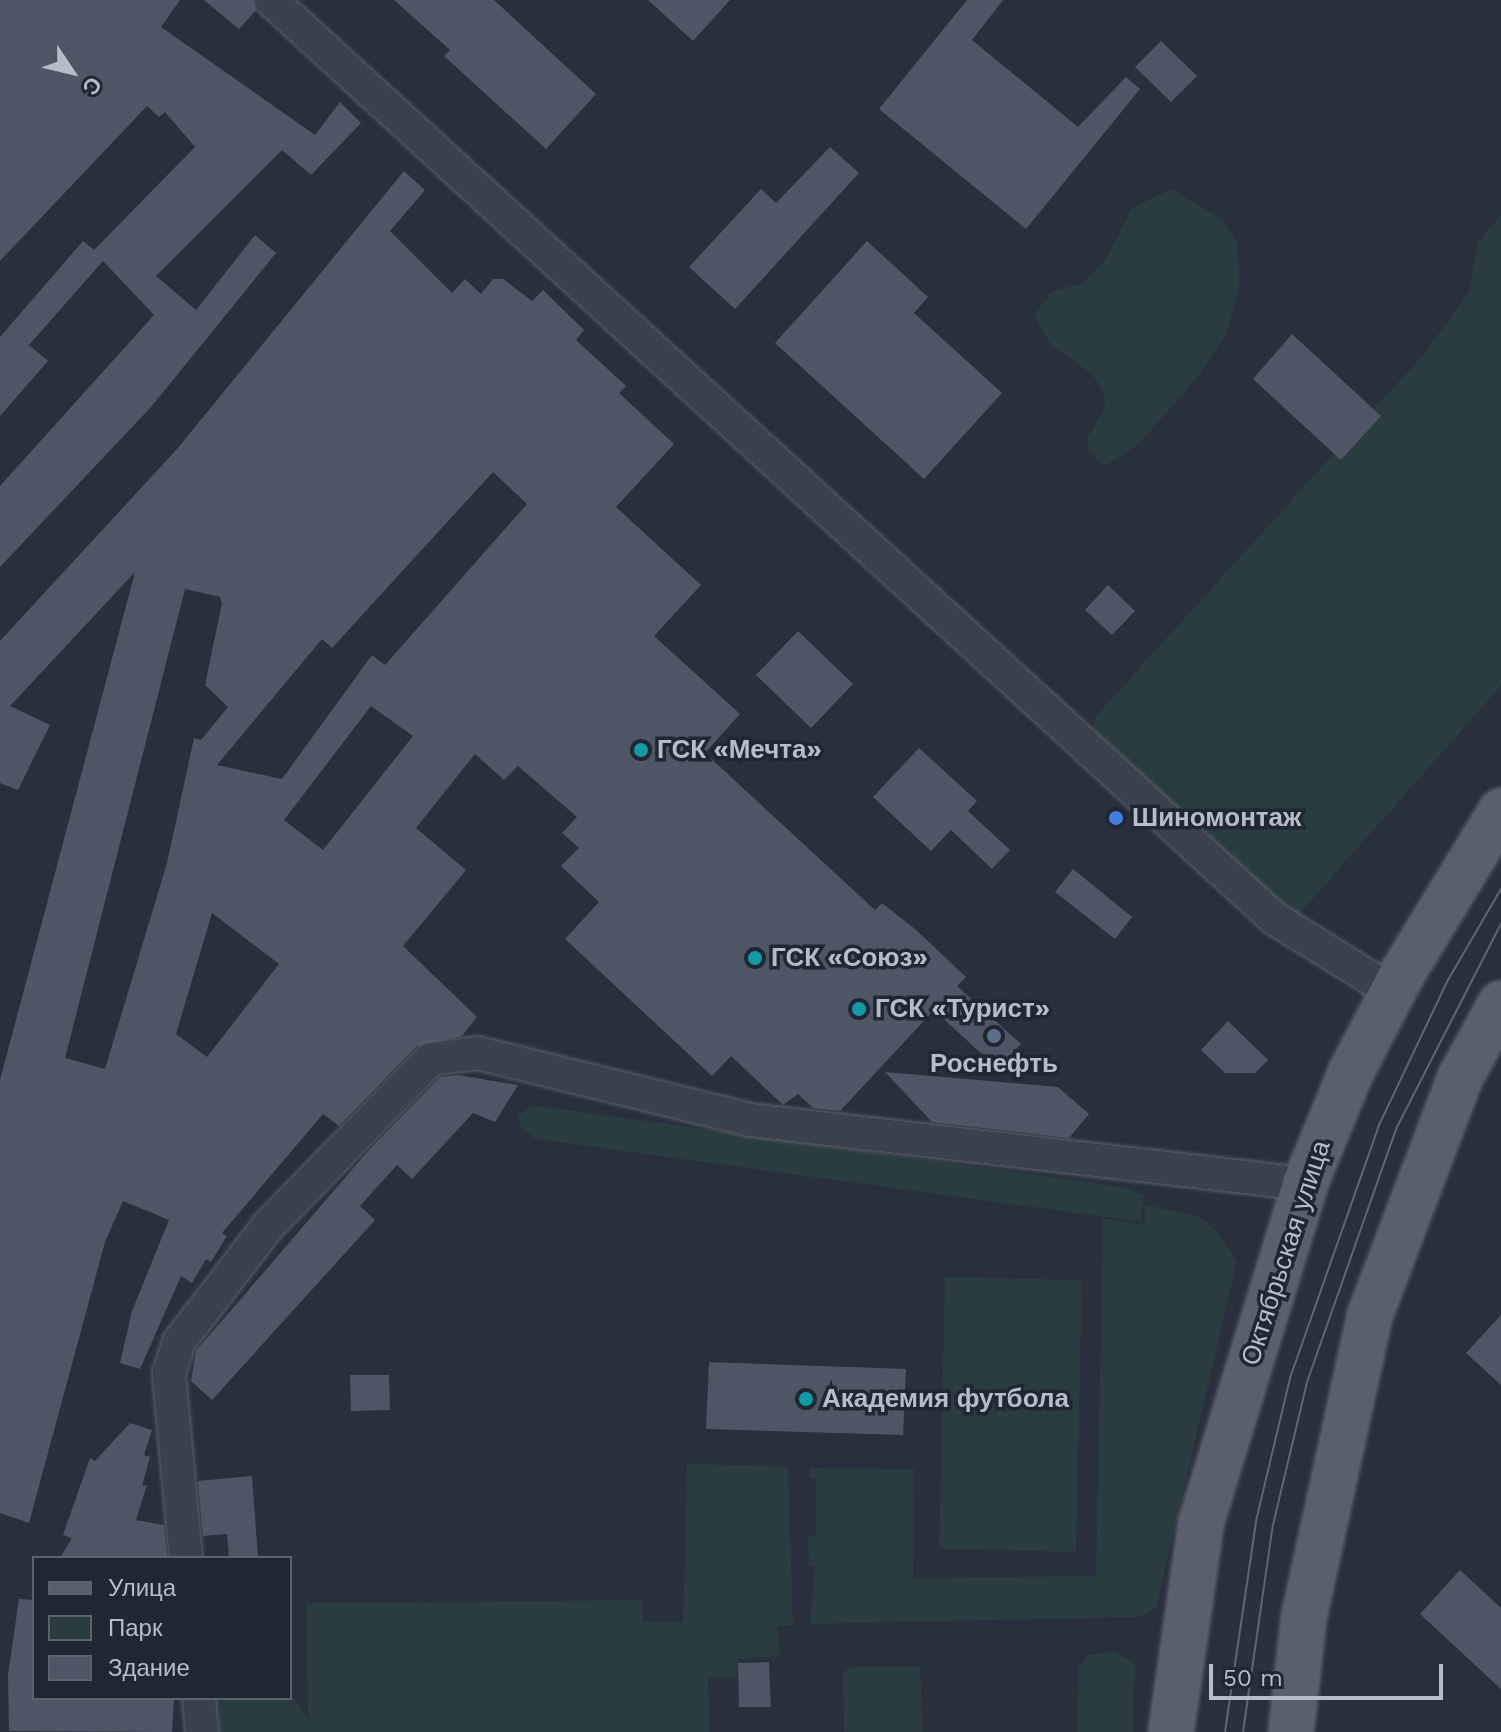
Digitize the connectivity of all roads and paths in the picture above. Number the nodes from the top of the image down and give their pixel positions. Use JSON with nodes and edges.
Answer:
{"nodes":[{"id":1,"x":271,"y":0,"type":"edge"},
{"id":2,"x":1501,"y":811,"type":"edge"},
{"id":3,"x":1393,"y":992,"type":"junction"},
{"id":4,"x":1501,"y":1003,"type":"edge"},
{"id":5,"x":1305,"y":1184,"type":"junction"},
{"id":6,"x":186,"y":1556,"type":"edge"},
{"id":7,"x":199,"y":1700,"type":"edge"},
{"id":8,"x":202,"y":1732,"type":"edge"},
{"id":9,"x":1171,"y":1732,"type":"edge"},
{"id":10,"x":1291,"y":1732,"type":"edge"}],
"edges":[{"from":1,"to":3,"type":"street"},
{"from":2,"to":3,"type":"main road","name":"Октябрьская улица"},
{"from":3,"to":5,"type":"main road","name":"Октябрьская улица"},
{"from":4,"to":10,"type":"main road"},
{"from":5,"to":6,"type":"street"},
{"from":5,"to":9,"type":"main road","name":"Октябрьская улица"},
{"from":7,"to":8,"type":"street"}]}
